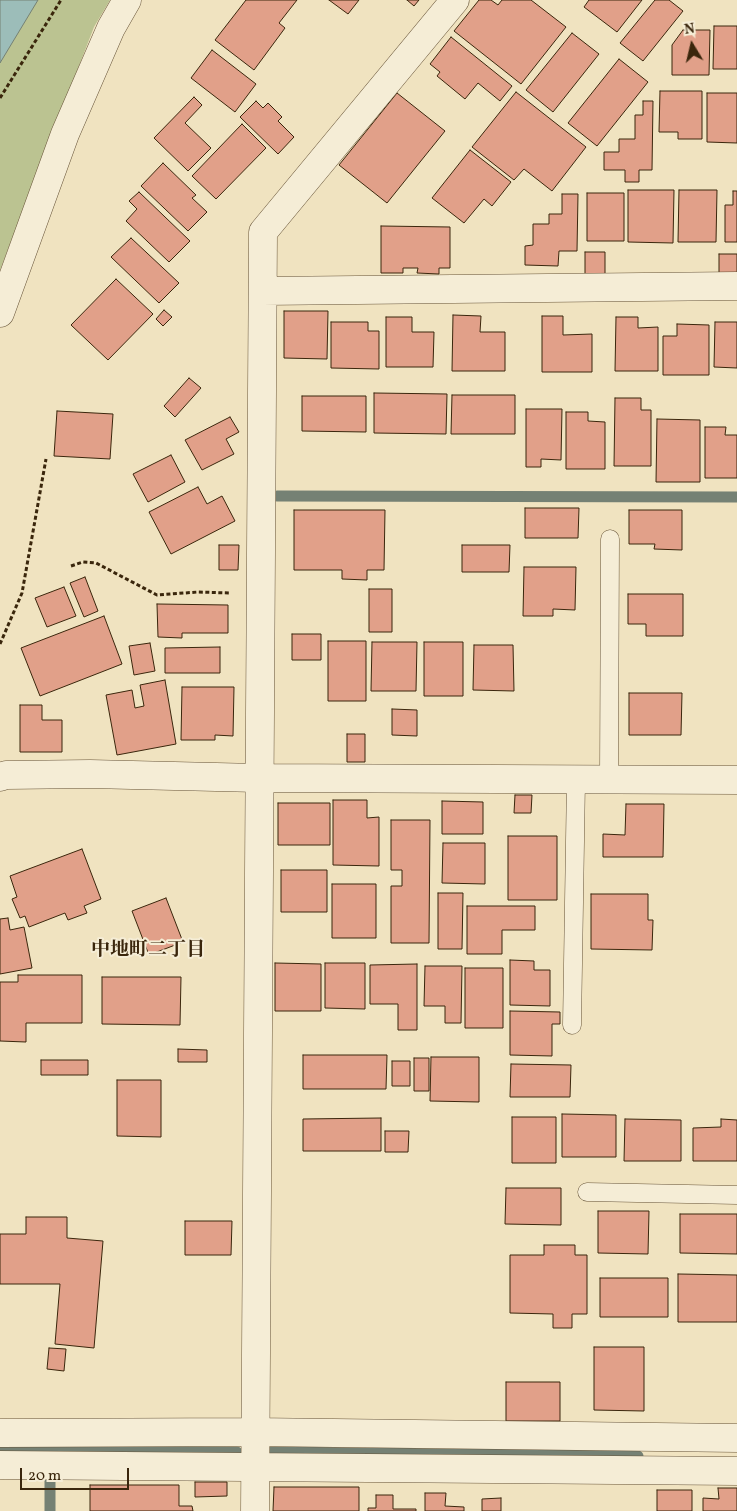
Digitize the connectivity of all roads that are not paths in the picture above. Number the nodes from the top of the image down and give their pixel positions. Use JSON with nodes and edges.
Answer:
{"nodes":[{"id":1,"x":127,"y":0,"type":"edge"},
{"id":2,"x":455,"y":0,"type":"edge"},
{"id":3,"x":737,"y":286,"type":"edge"},
{"id":4,"x":263,"y":291,"type":"junction"},
{"id":5,"x":0,"y":313,"type":"edge"},
{"id":6,"x":610,"y":539,"type":"dead end"},
{"id":7,"x":0,"y":777,"type":"edge"},
{"id":8,"x":258,"y":778,"type":"junction"},
{"id":9,"x":609,"y":779,"type":"junction"},
{"id":10,"x":576,"y":780,"type":"junction"},
{"id":11,"x":737,"y":780,"type":"edge"},
{"id":12,"x":572,"y":1025,"type":"dead end"},
{"id":13,"x":587,"y":1192,"type":"dead end"},
{"id":14,"x":737,"y":1195,"type":"edge"},
{"id":15,"x":0,"y":1432,"type":"edge"},
{"id":16,"x":254,"y":1432,"type":"junction"},
{"id":17,"x":737,"y":1438,"type":"edge"},
{"id":18,"x":0,"y":1466,"type":"edge"},
{"id":19,"x":255,"y":1467,"type":"junction"},
{"id":20,"x":737,"y":1471,"type":"edge"},
{"id":21,"x":255,"y":1511,"type":"edge"}],
"edges":[{"from":1,"to":5,"type":"street"},
{"from":2,"to":4,"type":"street"},
{"from":3,"to":4,"type":"street"},
{"from":4,"to":8,"type":"street"},
{"from":6,"to":9,"type":"lane"},
{"from":7,"to":8,"type":"street"},
{"from":8,"to":10,"type":"street"},
{"from":8,"to":16,"type":"street"},
{"from":9,"to":10,"type":"street"},
{"from":9,"to":11,"type":"street"},
{"from":10,"to":12,"type":"lane"},
{"from":13,"to":14,"type":"lane"},
{"from":15,"to":16,"type":"street"},
{"from":16,"to":17,"type":"street"},
{"from":16,"to":19,"type":"street"},
{"from":18,"to":19,"type":"street"},
{"from":19,"to":20,"type":"street"},
{"from":19,"to":21,"type":"street"}]}
